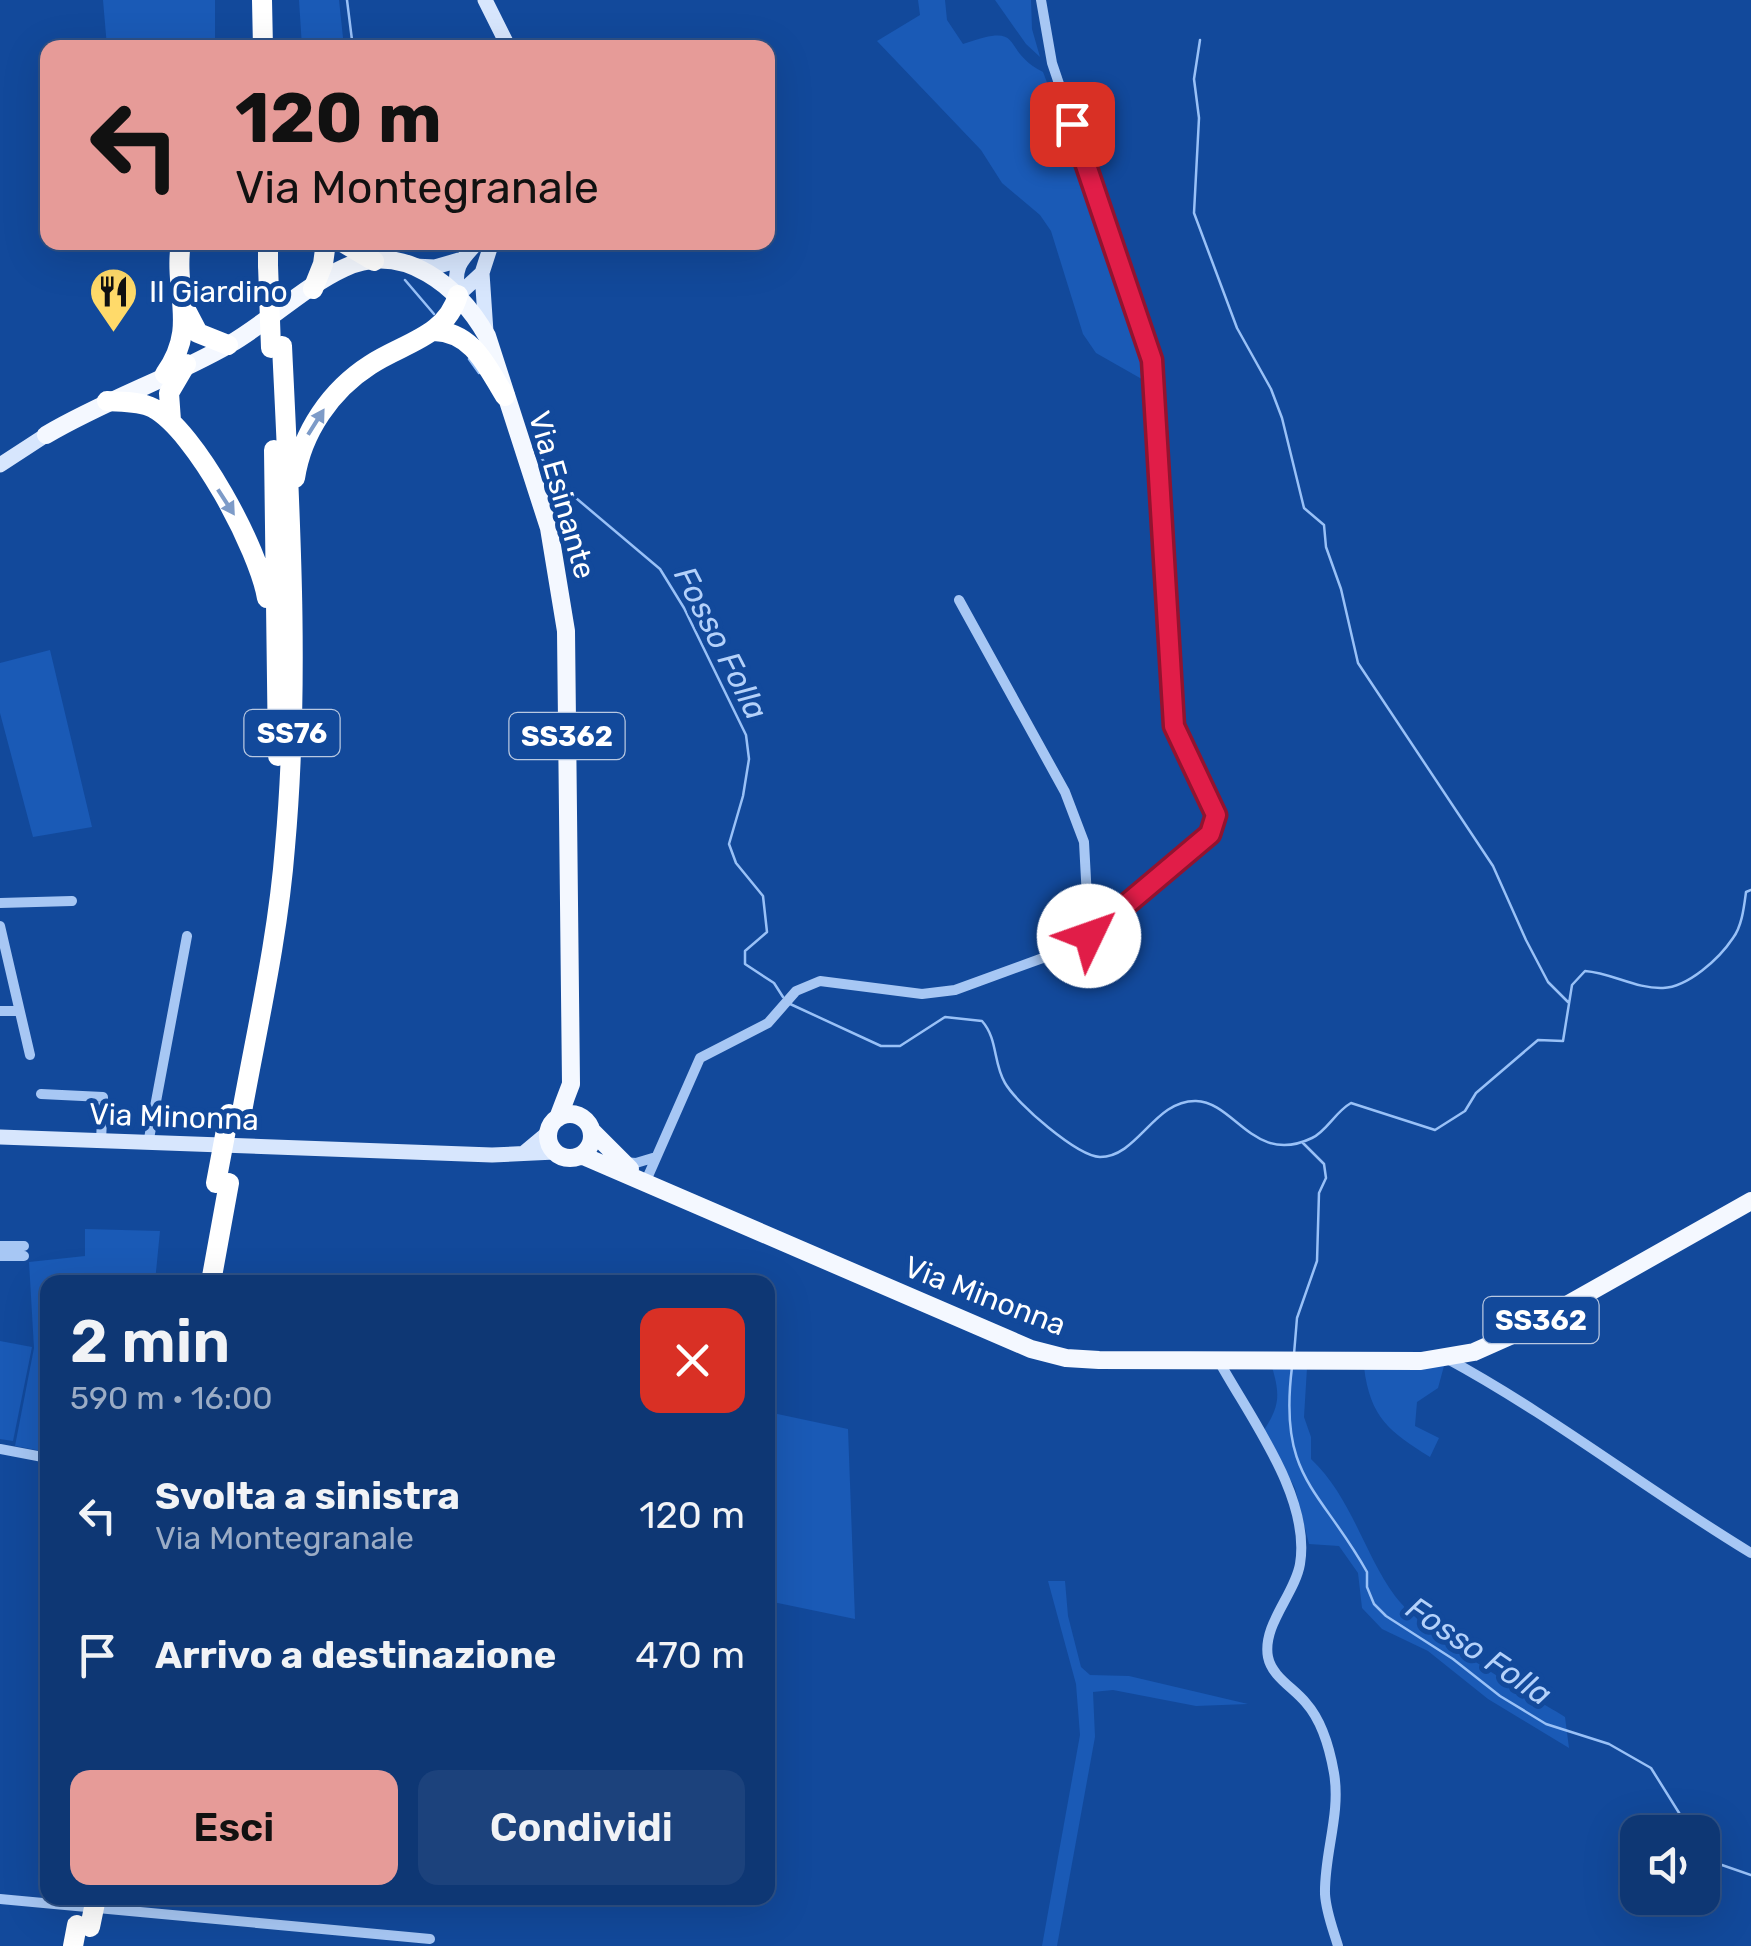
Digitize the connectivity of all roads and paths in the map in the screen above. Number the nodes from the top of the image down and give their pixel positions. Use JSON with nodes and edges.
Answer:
{"nodes":[{"id":1,"x":262,"y":0,"type":"edge"},
{"id":2,"x":274,"y":0,"type":"edge"},
{"id":3,"x":485,"y":0,"type":"edge"},
{"id":4,"x":1040,"y":0,"type":"edge"},
{"id":5,"x":263,"y":40,"type":"edge"},
{"id":6,"x":274,"y":40,"type":"edge"},
{"id":7,"x":504,"y":40,"type":"edge"},
{"id":8,"x":180,"y":250,"type":"edge"},
{"id":9,"x":270,"y":250,"type":"edge"},
{"id":10,"x":277,"y":250,"type":"edge"},
{"id":11,"x":325,"y":250,"type":"edge"},
{"id":12,"x":368,"y":250,"type":"edge"},
{"id":13,"x":376,"y":250,"type":"edge"},
{"id":14,"x":470,"y":250,"type":"edge"},
{"id":15,"x":489,"y":250,"type":"edge"},
{"id":16,"x":460,"y":260,"type":"junction"},
{"id":17,"x":274,"y":265,"type":"junction"},
{"id":18,"x":410,"y":265,"type":"junction"},
{"id":19,"x":482,"y":272,"type":"junction"},
{"id":20,"x":314,"y":288,"type":"junction"},
{"id":21,"x":458,"y":295,"type":"junction"},
{"id":22,"x":186,"y":305,"type":"junction"},
{"id":23,"x":434,"y":332,"type":"junction"},
{"id":24,"x":487,"y":336,"type":"junction"},
{"id":25,"x":228,"y":345,"type":"junction"},
{"id":26,"x":277,"y":347,"type":"junction"},
{"id":27,"x":186,"y":364,"type":"junction"},
{"id":28,"x":165,"y":374,"type":"junction"},
{"id":29,"x":505,"y":396,"type":"junction"},
{"id":30,"x":107,"y":401,"type":"junction"},
{"id":31,"x":171,"y":421,"type":"junction"},
{"id":32,"x":46,"y":435,"type":"joint"},
{"id":33,"x":0,"y":465,"type":"edge"},
{"id":34,"x":290,"y":515,"type":"junction"},
{"id":35,"x":959,"y":600,"type":"dead end"},
{"id":36,"x":277,"y":774,"type":"junction"},
{"id":37,"x":72,"y":901,"type":"dead end"},
{"id":38,"x":0,"y":903,"type":"edge"},
{"id":39,"x":0,"y":926,"type":"edge"},
{"id":40,"x":187,"y":936,"type":"dead end"},
{"id":41,"x":1089,"y":936,"type":"junction"},
{"id":42,"x":19,"y":1011,"type":"junction"},
{"id":43,"x":0,"y":1012,"type":"edge"},
{"id":44,"x":30,"y":1055,"type":"dead end"},
{"id":45,"x":570,"y":1084,"type":"junction"},
{"id":46,"x":41,"y":1094,"type":"dead end"},
{"id":47,"x":235,"y":1116,"type":"junction"},
{"id":48,"x":553,"y":1125,"type":"junction"},
{"id":49,"x":589,"y":1126,"type":"junction"},
{"id":50,"x":0,"y":1137,"type":"edge"},
{"id":51,"x":101,"y":1142,"type":"junction"},
{"id":52,"x":148,"y":1144,"type":"junction"},
{"id":53,"x":525,"y":1152,"type":"junction"},
{"id":54,"x":556,"y":1152,"type":"junction"},
{"id":55,"x":581,"y":1155,"type":"junction"},
{"id":56,"x":656,"y":1156,"type":"junction"},
{"id":57,"x":621,"y":1162,"type":"junction"},
{"id":58,"x":223,"y":1183,"type":"junction"},
{"id":59,"x":645,"y":1183,"type":"junction"},
{"id":60,"x":1751,"y":1201,"type":"edge"},
{"id":61,"x":0,"y":1246,"type":"edge"},
{"id":62,"x":0,"y":1256,"type":"edge"},
{"id":63,"x":200,"y":1275,"type":"edge"},
{"id":64,"x":211,"y":1275,"type":"edge"},
{"id":65,"x":1446,"y":1358,"type":"junction"},
{"id":66,"x":1220,"y":1363,"type":"junction"},
{"id":67,"x":0,"y":1449,"type":"edge"},
{"id":68,"x":40,"y":1456,"type":"edge"},
{"id":69,"x":1751,"y":1553,"type":"edge"},
{"id":70,"x":0,"y":1899,"type":"edge"},
{"id":71,"x":40,"y":1903,"type":"edge"},
{"id":72,"x":64,"y":1905,"type":"edge"},
{"id":73,"x":82,"y":1905,"type":"edge"},
{"id":74,"x":93,"y":1905,"type":"edge"},
{"id":75,"x":82,"y":1936,"type":"edge"},
{"id":76,"x":430,"y":1939,"type":"dead end"},
{"id":77,"x":1338,"y":1946,"type":"edge"}],
"edges":[{"from":1,"to":5,"type":"highway"},
{"from":2,"to":6,"type":"highway"},
{"from":3,"to":7,"type":"main road"},
{"from":4,"to":41,"type":"street"},
{"from":8,"to":22,"type":"highway"},
{"from":9,"to":17,"type":"highway","number":"SS76"},
{"from":10,"to":17,"type":"highway","number":"SS76"},
{"from":11,"to":20,"type":"highway"},
{"from":12,"to":20,"type":"main road"},
{"from":13,"to":18,"type":"main road","number":"SS362"},
{"from":14,"to":16,"type":"main road"},
{"from":15,"to":19,"type":"main road"},
{"from":16,"to":18,"type":"main road"},
{"from":16,"to":21,"type":"main road"},
{"from":17,"to":26,"type":"highway","number":"SS76"},
{"from":18,"to":21,"type":"main road","number":"SS362"},
{"from":19,"to":21,"type":"main road"},
{"from":19,"to":24,"type":"main road"},
{"from":20,"to":25,"type":"main road"},
{"from":21,"to":23,"type":"highway"},
{"from":21,"to":24,"type":"main road","name":"Via Esinante","number":"SS362"},
{"from":22,"to":25,"type":"highway"},
{"from":22,"to":28,"type":"highway"},
{"from":23,"to":29,"type":"highway"},
{"from":34,"to":23,"type":"highway","one_way":true},
{"from":24,"to":29,"type":"main road","name":"Via Esinante","number":"SS362"},
{"from":25,"to":27,"type":"main road"},
{"from":26,"to":34,"type":"highway","number":"SS76"},
{"from":26,"to":36,"type":"highway","number":"SS76"},
{"from":27,"to":28,"type":"main road"},
{"from":27,"to":31,"type":"highway"},
{"from":28,"to":30,"type":"main road"},
{"from":29,"to":45,"type":"main road","name":"Via Esinante","number":"SS362"},
{"from":30,"to":31,"type":"highway"},
{"from":30,"to":32,"type":"main road"},
{"from":31,"to":36,"type":"highway","one_way":true},
{"from":32,"to":33,"type":"main road"},
{"from":34,"to":47,"type":"highway","number":"SS76"},
{"from":35,"to":41,"type":"street"},
{"from":36,"to":47,"type":"highway","number":"SS76"},
{"from":37,"to":38,"type":"street"},
{"from":39,"to":42,"type":"street"},
{"from":40,"to":52,"type":"street"},
{"from":41,"to":56,"type":"street"},
{"from":42,"to":43,"type":"street"},
{"from":42,"to":44,"type":"street"},
{"from":45,"to":48,"type":"main road","name":"Via Esinante","number":"SS362"},
{"from":45,"to":49,"type":"main road","name":"Via Esinante","number":"SS362"},
{"from":46,"to":51,"type":"street"},
{"from":47,"to":58,"type":"highway","number":"SS76"},
{"from":48,"to":49,"type":"main road"},
{"from":48,"to":53,"type":"main road"},
{"from":48,"to":54,"type":"main road"},
{"from":49,"to":55,"type":"main road"},
{"from":49,"to":57,"type":"main road","name":"Via Minonna","number":"SS362"},
{"from":50,"to":51,"type":"main road","name":"Via Minonna"},
{"from":51,"to":52,"type":"main road","name":"Via Minonna"},
{"from":52,"to":53,"type":"main road","name":"Via Minonna"},
{"from":53,"to":54,"type":"main road","name":"Via Minonna"},
{"from":54,"to":55,"type":"main road","number":"SS362"},
{"from":55,"to":59,"type":"main road","name":"Via Minonna","number":"SS362"},
{"from":56,"to":57,"type":"street"},
{"from":56,"to":59,"type":"street"},
{"from":57,"to":59,"type":"main road","name":"Via Minonna","number":"SS362"},
{"from":58,"to":63,"type":"highway","number":"SS76"},
{"from":58,"to":64,"type":"highway","number":"SS76"},
{"from":59,"to":66,"type":"main road","name":"Via Minonna","number":"SS362"},
{"from":60,"to":65,"type":"main road","name":"Via Minonna","number":"SS362"},
{"from":61,"to":62,"type":"street"},
{"from":65,"to":66,"type":"main road","name":"Via Minonna","number":"SS362"},
{"from":65,"to":69,"type":"street"},
{"from":66,"to":77,"type":"street"},
{"from":67,"to":68,"type":"street"},
{"from":70,"to":71,"type":"street"},
{"from":72,"to":76,"type":"street"},
{"from":73,"to":75,"type":"highway"},
{"from":74,"to":75,"type":"highway","bridge":true}]}
